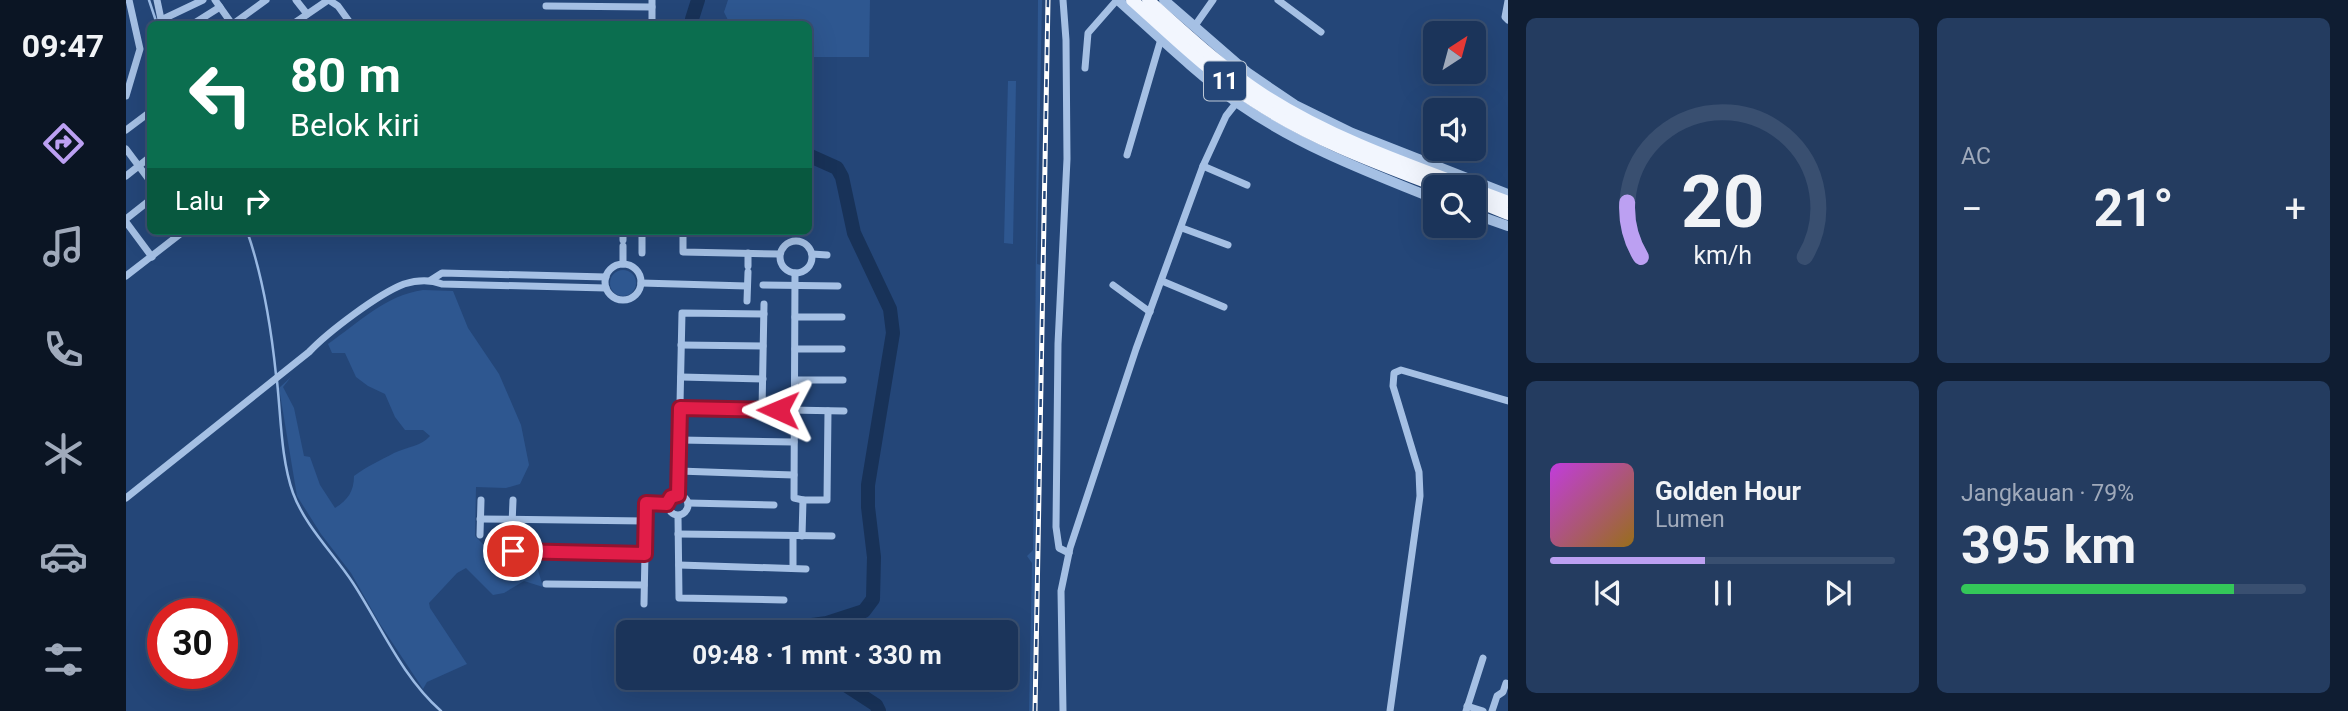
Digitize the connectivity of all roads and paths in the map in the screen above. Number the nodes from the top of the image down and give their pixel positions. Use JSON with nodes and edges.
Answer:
{"nodes":[{"id":1,"x":129,"y":0,"type":"edge"},
{"id":2,"x":157,"y":0,"type":"edge"},
{"id":3,"x":203,"y":0,"type":"edge"},
{"id":4,"x":215,"y":0,"type":"edge"},
{"id":5,"x":266,"y":0,"type":"edge"},
{"id":6,"x":296,"y":0,"type":"edge"},
{"id":7,"x":328,"y":0,"type":"edge"},
{"id":8,"x":1063,"y":0,"type":"edge"},
{"id":9,"x":1118,"y":0,"type":"edge"},
{"id":10,"x":1132,"y":0,"type":"edge"},
{"id":11,"x":1148,"y":0,"type":"edge"},
{"id":12,"x":1164,"y":0,"type":"edge"},
{"id":13,"x":1213,"y":0,"type":"edge"},
{"id":14,"x":1278,"y":0,"type":"edge"},
{"id":15,"x":1508,"y":1,"type":"edge"},
{"id":16,"x":652,"y":4,"type":"edge"},
{"id":17,"x":546,"y":6,"type":"dead end"},
{"id":18,"x":220,"y":7,"type":"junction"},
{"id":19,"x":305,"y":19,"type":"edge"},
{"id":20,"x":1508,"y":20,"type":"edge"},
{"id":21,"x":162,"y":21,"type":"edge"},
{"id":22,"x":164,"y":21,"type":"edge"},
{"id":23,"x":198,"y":21,"type":"edge"},
{"id":24,"x":231,"y":21,"type":"edge"},
{"id":25,"x":237,"y":21,"type":"edge"},
{"id":26,"x":349,"y":21,"type":"edge"},
{"id":27,"x":1194,"y":27,"type":"junction"},
{"id":28,"x":1321,"y":32,"type":"dead end"},
{"id":29,"x":1161,"y":39,"type":"junction"},
{"id":30,"x":1085,"y":68,"type":"dead end"},
{"id":31,"x":126,"y":96,"type":"edge"},
{"id":32,"x":1237,"y":102,"type":"junction"},
{"id":33,"x":147,"y":114,"type":"edge"},
{"id":34,"x":126,"y":130,"type":"edge"},
{"id":35,"x":126,"y":149,"type":"edge"},
{"id":36,"x":1355,"y":149,"type":"junction"},
{"id":37,"x":1127,"y":155,"type":"dead end"},
{"id":38,"x":147,"y":159,"type":"edge"},
{"id":39,"x":138,"y":166,"type":"junction"},
{"id":40,"x":1203,"y":166,"type":"junction"},
{"id":41,"x":1432,"y":175,"type":"edge"},
{"id":42,"x":126,"y":176,"type":"edge"},
{"id":43,"x":147,"y":177,"type":"edge"},
{"id":44,"x":1423,"y":180,"type":"edge"},
{"id":45,"x":1247,"y":185,"type":"dead end"},
{"id":46,"x":1486,"y":194,"type":"edge"},
{"id":47,"x":1508,"y":194,"type":"edge"},
{"id":48,"x":1423,"y":195,"type":"edge"},
{"id":49,"x":1508,"y":202,"type":"edge"},
{"id":50,"x":147,"y":203,"type":"edge"},
{"id":51,"x":1486,"y":205,"type":"edge"},
{"id":52,"x":1508,"y":214,"type":"edge"},
{"id":53,"x":1486,"y":218,"type":"edge"},
{"id":54,"x":126,"y":221,"type":"edge"},
{"id":55,"x":1508,"y":226,"type":"edge"},
{"id":56,"x":1182,"y":228,"type":"junction"},
{"id":57,"x":179,"y":235,"type":"edge"},
{"id":58,"x":623,"y":235,"type":"edge"},
{"id":59,"x":642,"y":235,"type":"edge"},
{"id":60,"x":683,"y":235,"type":"edge"},
{"id":61,"x":793,"y":235,"type":"edge"},
{"id":62,"x":794,"y":240,"type":"junction"},
{"id":63,"x":1228,"y":245,"type":"dead end"},
{"id":64,"x":642,"y":253,"type":"dead end"},
{"id":65,"x":748,"y":253,"type":"junction"},
{"id":66,"x":779,"y":254,"type":"junction"},
{"id":67,"x":812,"y":254,"type":"junction"},
{"id":68,"x":827,"y":255,"type":"dead end"},
{"id":69,"x":152,"y":257,"type":"junction"},
{"id":70,"x":623,"y":264,"type":"junction"},
{"id":71,"x":795,"y":273,"type":"junction"},
{"id":72,"x":126,"y":276,"type":"edge"},
{"id":73,"x":606,"y":277,"type":"junction"},
{"id":74,"x":431,"y":280,"type":"junction"},
{"id":75,"x":1161,"y":281,"type":"junction"},
{"id":76,"x":641,"y":282,"type":"junction"},
{"id":77,"x":763,"y":285,"type":"dead end"},
{"id":78,"x":795,"y":285,"type":"junction"},
{"id":79,"x":1113,"y":285,"type":"dead end"},
{"id":80,"x":747,"y":286,"type":"junction"},
{"id":81,"x":838,"y":286,"type":"dead end"},
{"id":82,"x":606,"y":288,"type":"junction"},
{"id":83,"x":764,"y":304,"type":"dead end"},
{"id":84,"x":747,"y":307,"type":"junction"},
{"id":85,"x":1224,"y":307,"type":"dead end"},
{"id":86,"x":1150,"y":312,"type":"junction"},
{"id":87,"x":764,"y":314,"type":"junction"},
{"id":88,"x":795,"y":317,"type":"junction"},
{"id":89,"x":842,"y":317,"type":"dead end"},
{"id":90,"x":681,"y":345,"type":"junction"},
{"id":91,"x":763,"y":346,"type":"junction"},
{"id":92,"x":795,"y":349,"type":"junction"},
{"id":93,"x":842,"y":349,"type":"dead end"},
{"id":94,"x":681,"y":377,"type":"junction"},
{"id":95,"x":763,"y":379,"type":"junction"},
{"id":96,"x":794,"y":380,"type":"junction"},
{"id":97,"x":843,"y":380,"type":"dead end"},
{"id":98,"x":1508,"y":401,"type":"edge"},
{"id":99,"x":680,"y":408,"type":"junction"},
{"id":100,"x":762,"y":410,"type":"junction"},
{"id":101,"x":794,"y":411,"type":"junction"},
{"id":102,"x":828,"y":411,"type":"junction"},
{"id":103,"x":844,"y":411,"type":"dead end"},
{"id":104,"x":680,"y":440,"type":"junction"},
{"id":105,"x":794,"y":442,"type":"junction"},
{"id":106,"x":679,"y":471,"type":"junction"},
{"id":107,"x":794,"y":475,"type":"junction"},
{"id":108,"x":678,"y":495,"type":"junction"},
{"id":109,"x":126,"y":498,"type":"edge"},
{"id":110,"x":481,"y":500,"type":"dead end"},
{"id":111,"x":513,"y":500,"type":"dead end"},
{"id":112,"x":803,"y":500,"type":"junction"},
{"id":113,"x":688,"y":503,"type":"junction"},
{"id":114,"x":667,"y":504,"type":"junction"},
{"id":115,"x":774,"y":505,"type":"dead end"},
{"id":116,"x":678,"y":516,"type":"junction"},
{"id":117,"x":480,"y":519,"type":"junction"},
{"id":118,"x":512,"y":519,"type":"junction"},
{"id":119,"x":645,"y":521,"type":"junction"},
{"id":120,"x":678,"y":534,"type":"junction"},
{"id":121,"x":480,"y":536,"type":"dead end"},
{"id":122,"x":798,"y":536,"type":"junction"},
{"id":123,"x":832,"y":536,"type":"dead end"},
{"id":124,"x":1069,"y":553,"type":"junction"},
{"id":125,"x":645,"y":554,"type":"junction"},
{"id":126,"x":679,"y":565,"type":"junction"},
{"id":127,"x":793,"y":568,"type":"junction"},
{"id":128,"x":806,"y":569,"type":"dead end"},
{"id":129,"x":546,"y":584,"type":"dead end"},
{"id":130,"x":644,"y":584,"type":"junction"},
{"id":131,"x":784,"y":600,"type":"dead end"},
{"id":132,"x":644,"y":604,"type":"dead end"},
{"id":133,"x":1483,"y":658,"type":"dead end"},
{"id":134,"x":1506,"y":683,"type":"dead end"},
{"id":135,"x":1467,"y":709,"type":"edge"},
{"id":136,"x":1063,"y":711,"type":"edge"},
{"id":137,"x":1390,"y":711,"type":"edge"},
{"id":138,"x":1483,"y":711,"type":"edge"},
{"id":139,"x":1492,"y":711,"type":"edge"}],
"edges":[{"from":1,"to":31,"type":"street"},
{"from":2,"to":21,"type":"street"},
{"from":3,"to":22,"type":"street"},
{"from":4,"to":18,"type":"street"},
{"from":5,"to":25,"type":"street"},
{"from":6,"to":19,"type":"street"},
{"from":7,"to":19,"type":"street"},
{"from":7,"to":26,"type":"street"},
{"from":8,"to":124,"type":"street"},
{"from":9,"to":29,"type":"street"},
{"from":9,"to":30,"type":"street"},
{"from":10,"to":36,"type":"highway","number":"11"},
{"from":11,"to":36,"type":"highway","number":"11"},
{"from":12,"to":27,"type":"street"},
{"from":13,"to":27,"type":"street"},
{"from":14,"to":28,"type":"street"},
{"from":15,"to":20,"type":"street"},
{"from":16,"to":17,"type":"street"},
{"from":18,"to":23,"type":"street"},
{"from":18,"to":24,"type":"street"},
{"from":27,"to":47,"type":"street"},
{"from":29,"to":32,"type":"street"},
{"from":29,"to":37,"type":"street"},
{"from":32,"to":40,"type":"street"},
{"from":32,"to":48,"type":"street"},
{"from":33,"to":34,"type":"street"},
{"from":35,"to":39,"type":"street"},
{"from":36,"to":41,"type":"highway","number":"11"},
{"from":36,"to":44,"type":"highway","number":"11"},
{"from":38,"to":39,"type":"street"},
{"from":39,"to":42,"type":"street"},
{"from":39,"to":43,"type":"street"},
{"from":40,"to":45,"type":"street"},
{"from":40,"to":56,"type":"street"},
{"from":46,"to":49,"type":"highway"},
{"from":50,"to":54,"type":"street"},
{"from":51,"to":52,"type":"highway"},
{"from":53,"to":55,"type":"street"},
{"from":54,"to":69,"type":"street"},
{"from":56,"to":63,"type":"street"},
{"from":56,"to":75,"type":"street"},
{"from":57,"to":69,"type":"street"},
{"from":58,"to":70,"type":"street"},
{"from":59,"to":64,"type":"street"},
{"from":60,"to":65,"type":"street"},
{"from":61,"to":62,"type":"street"},
{"from":62,"to":66,"type":"street"},
{"from":62,"to":67,"type":"street"},
{"from":65,"to":66,"type":"street"},
{"from":65,"to":80,"type":"street"},
{"from":66,"to":71,"type":"street"},
{"from":67,"to":68,"type":"street"},
{"from":67,"to":71,"type":"street"},
{"from":69,"to":72,"type":"street"},
{"from":70,"to":73,"type":"street"},
{"from":70,"to":76,"type":"street"},
{"from":71,"to":78,"type":"street"},
{"from":73,"to":74,"type":"street"},
{"from":73,"to":82,"type":"street"},
{"from":74,"to":82,"type":"street"},
{"from":74,"to":109,"type":"street"},
{"from":75,"to":85,"type":"street"},
{"from":75,"to":86,"type":"street"},
{"from":76,"to":80,"type":"street"},
{"from":76,"to":82,"type":"street"},
{"from":77,"to":78,"type":"street"},
{"from":78,"to":81,"type":"street"},
{"from":78,"to":88,"type":"street"},
{"from":79,"to":86,"type":"street"},
{"from":80,"to":84,"type":"street"},
{"from":83,"to":87,"type":"street"},
{"from":84,"to":87,"type":"street"},
{"from":84,"to":90,"type":"street"},
{"from":86,"to":124,"type":"street"},
{"from":87,"to":91,"type":"street"},
{"from":88,"to":89,"type":"street"},
{"from":88,"to":92,"type":"street"},
{"from":90,"to":91,"type":"street"},
{"from":90,"to":94,"type":"street"},
{"from":91,"to":95,"type":"street"},
{"from":92,"to":93,"type":"street"},
{"from":92,"to":96,"type":"street"},
{"from":94,"to":95,"type":"street"},
{"from":94,"to":99,"type":"street"},
{"from":95,"to":100,"type":"street"},
{"from":96,"to":97,"type":"street"},
{"from":96,"to":101,"type":"street"},
{"from":98,"to":137,"type":"street"},
{"from":99,"to":100,"type":"street"},
{"from":99,"to":104,"type":"street"},
{"from":100,"to":101,"type":"street"},
{"from":101,"to":102,"type":"street"},
{"from":101,"to":105,"type":"street"},
{"from":102,"to":103,"type":"street"},
{"from":102,"to":112,"type":"street"},
{"from":104,"to":105,"type":"street"},
{"from":104,"to":106,"type":"street"},
{"from":105,"to":107,"type":"street"},
{"from":106,"to":107,"type":"street"},
{"from":106,"to":108,"type":"street"},
{"from":107,"to":112,"type":"street"},
{"from":108,"to":113,"type":"street"},
{"from":108,"to":114,"type":"street"},
{"from":110,"to":117,"type":"street"},
{"from":111,"to":118,"type":"street"},
{"from":112,"to":122,"type":"street"},
{"from":113,"to":115,"type":"street"},
{"from":113,"to":116,"type":"street"},
{"from":114,"to":116,"type":"street"},
{"from":114,"to":119,"type":"street"},
{"from":116,"to":120,"type":"street"},
{"from":117,"to":118,"type":"street"},
{"from":117,"to":121,"type":"street"},
{"from":118,"to":119,"type":"street"},
{"from":118,"to":125,"type":"street"},
{"from":119,"to":125,"type":"street"},
{"from":120,"to":122,"type":"street"},
{"from":120,"to":126,"type":"street"},
{"from":122,"to":123,"type":"street"},
{"from":122,"to":127,"type":"street"},
{"from":124,"to":136,"type":"street"},
{"from":125,"to":130,"type":"street"},
{"from":126,"to":127,"type":"street"},
{"from":126,"to":131,"type":"street"},
{"from":127,"to":128,"type":"street"},
{"from":129,"to":130,"type":"street"},
{"from":130,"to":132,"type":"street"},
{"from":133,"to":135,"type":"street"},
{"from":134,"to":139,"type":"street"},
{"from":135,"to":138,"type":"street"}]}
